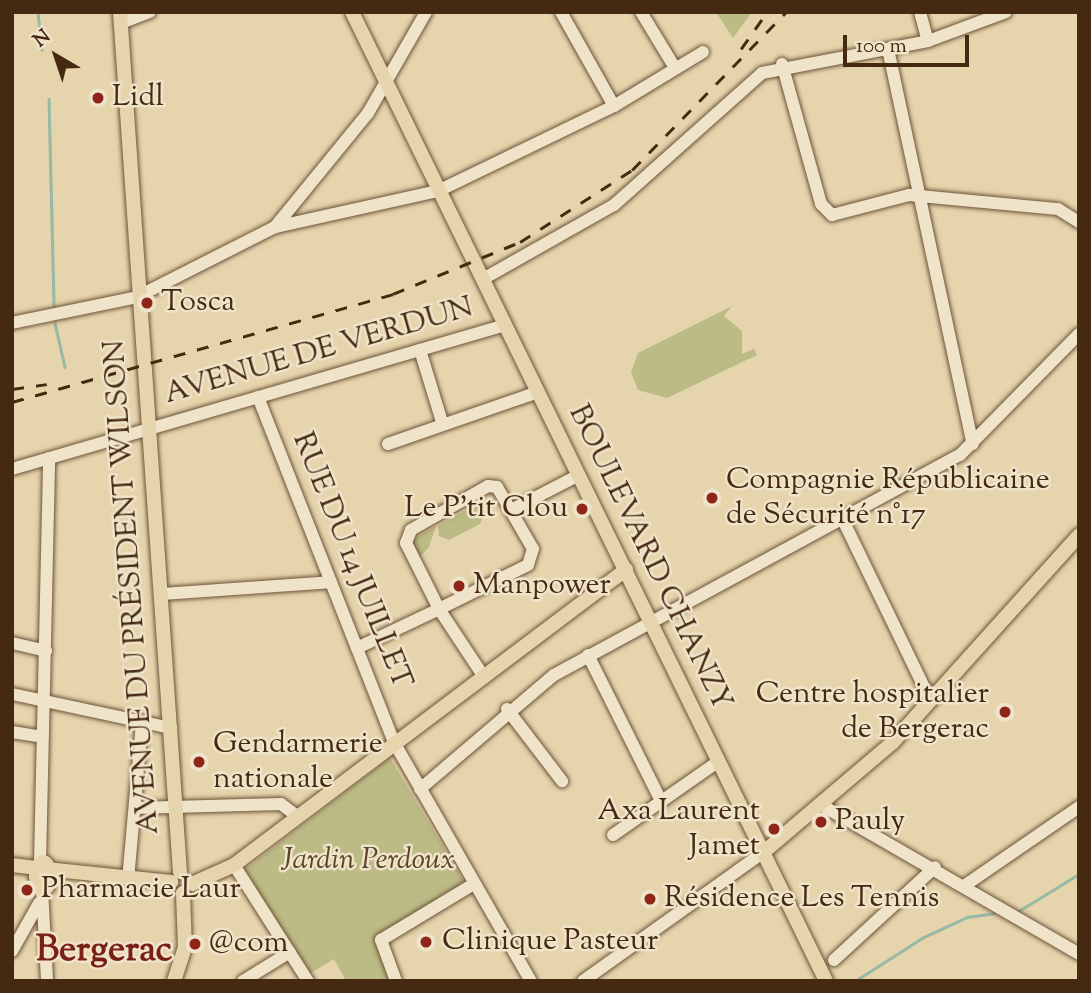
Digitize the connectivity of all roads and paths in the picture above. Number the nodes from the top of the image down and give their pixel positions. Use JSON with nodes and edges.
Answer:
{"nodes":[{"id":1,"x":150,"y":12,"type":"edge"},
{"id":2,"x":352,"y":12,"type":"edge"},
{"id":3,"x":426,"y":12,"type":"edge"},
{"id":4,"x":561,"y":12,"type":"edge"},
{"id":5,"x":641,"y":12,"type":"edge"},
{"id":6,"x":920,"y":12,"type":"edge"},
{"id":7,"x":1006,"y":12,"type":"edge"},
{"id":8,"x":120,"y":18,"type":"edge"},
{"id":9,"x":928,"y":41,"type":"junction"},
{"id":10,"x":888,"y":49,"type":"junction"},
{"id":11,"x":703,"y":52,"type":"dead end"},
{"id":12,"x":782,"y":64,"type":"junction"},
{"id":13,"x":675,"y":68,"type":"junction"},
{"id":14,"x":386,"y":84,"type":"junction"},
{"id":15,"x":614,"y":106,"type":"junction"},
{"id":16,"x":438,"y":191,"type":"junction"},
{"id":17,"x":919,"y":198,"type":"junction"},
{"id":18,"x":1075,"y":213,"type":"edge"},
{"id":19,"x":275,"y":227,"type":"junction"},
{"id":20,"x":483,"y":279,"type":"junction"},
{"id":21,"x":137,"y":297,"type":"junction"},
{"id":22,"x":12,"y":323,"type":"edge"},
{"id":23,"x":505,"y":325,"type":"junction"},
{"id":24,"x":1079,"y":334,"type":"edge"},
{"id":25,"x":419,"y":350,"type":"junction"},
{"id":26,"x":538,"y":392,"type":"junction"},
{"id":27,"x":258,"y":397,"type":"junction"},
{"id":28,"x":443,"y":425,"type":"junction"},
{"id":29,"x":147,"y":429,"type":"junction"},
{"id":30,"x":388,"y":444,"type":"dead end"},
{"id":31,"x":973,"y":444,"type":"junction"},
{"id":32,"x":48,"y":458,"type":"junction"},
{"id":33,"x":12,"y":469,"type":"edge"},
{"id":34,"x":579,"y":475,"type":"junction"},
{"id":35,"x":513,"y":509,"type":"junction"},
{"id":36,"x":842,"y":519,"type":"junction"},
{"id":37,"x":1079,"y":535,"type":"edge"},
{"id":38,"x":626,"y":570,"type":"junction"},
{"id":39,"x":331,"y":582,"type":"junction"},
{"id":40,"x":161,"y":594,"type":"junction"},
{"id":41,"x":439,"y":609,"type":"junction"},
{"id":42,"x":650,"y":620,"type":"junction"},
{"id":43,"x":12,"y":643,"type":"edge"},
{"id":44,"x":357,"y":648,"type":"junction"},
{"id":45,"x":46,"y":651,"type":"junction"},
{"id":46,"x":588,"y":655,"type":"junction"},
{"id":47,"x":484,"y":677,"type":"junction"},
{"id":48,"x":12,"y":694,"type":"edge"},
{"id":49,"x":931,"y":701,"type":"junction"},
{"id":50,"x":44,"y":702,"type":"junction"},
{"id":51,"x":507,"y":709,"type":"junction"},
{"id":52,"x":142,"y":722,"type":"junction"},
{"id":53,"x":171,"y":728,"type":"junction"},
{"id":54,"x":12,"y":732,"type":"edge"},
{"id":55,"x":43,"y":737,"type":"junction"},
{"id":56,"x":395,"y":744,"type":"junction"},
{"id":57,"x":719,"y":761,"type":"junction"},
{"id":58,"x":562,"y":781,"type":"dead end"},
{"id":59,"x":420,"y":789,"type":"junction"},
{"id":60,"x":661,"y":801,"type":"junction"},
{"id":61,"x":823,"y":806,"type":"junction"},
{"id":62,"x":1079,"y":807,"type":"edge"},
{"id":63,"x":135,"y":808,"type":"junction"},
{"id":64,"x":178,"y":810,"type":"junction"},
{"id":65,"x":298,"y":817,"type":"junction"},
{"id":66,"x":613,"y":835,"type":"dead end"},
{"id":67,"x":765,"y":851,"type":"junction"},
{"id":68,"x":12,"y":865,"type":"edge"},
{"id":69,"x":234,"y":865,"type":"junction"},
{"id":70,"x":935,"y":867,"type":"junction"},
{"id":71,"x":41,"y":868,"type":"junction"},
{"id":72,"x":175,"y":877,"type":"junction"},
{"id":73,"x":128,"y":880,"type":"junction"},
{"id":74,"x":474,"y":884,"type":"junction"},
{"id":75,"x":964,"y":886,"type":"junction"},
{"id":76,"x":187,"y":889,"type":"junction"},
{"id":77,"x":40,"y":902,"type":"junction"},
{"id":78,"x":12,"y":951,"type":"edge"},
{"id":79,"x":290,"y":952,"type":"junction"},
{"id":80,"x":1079,"y":954,"type":"edge"},
{"id":81,"x":834,"y":960,"type":"dead end"},
{"id":82,"x":306,"y":980,"type":"edge"},
{"id":83,"x":47,"y":981,"type":"edge"},
{"id":84,"x":174,"y":981,"type":"edge"},
{"id":85,"x":243,"y":981,"type":"edge"},
{"id":86,"x":396,"y":981,"type":"edge"},
{"id":87,"x":531,"y":981,"type":"edge"},
{"id":88,"x":583,"y":981,"type":"edge"},
{"id":89,"x":826,"y":981,"type":"edge"}],
"edges":[{"from":1,"to":8,"type":"street"},
{"from":2,"to":14,"type":"main road","name":"BOULEVARD CHANZY"},
{"from":3,"to":14,"type":"street"},
{"from":4,"to":15,"type":"street"},
{"from":5,"to":13,"type":"street"},
{"from":6,"to":9,"type":"street"},
{"from":7,"to":9,"type":"street"},
{"from":8,"to":21,"type":"main road","name":"AVENUE DU PRÉSIDENT WILSON"},
{"from":9,"to":10,"type":"street"},
{"from":10,"to":12,"type":"street"},
{"from":10,"to":17,"type":"street"},
{"from":11,"to":13,"type":"street"},
{"from":12,"to":17,"type":"street"},
{"from":12,"to":20,"type":"street"},
{"from":13,"to":15,"type":"street"},
{"from":14,"to":16,"type":"main road","name":"BOULEVARD CHANZY"},
{"from":14,"to":19,"type":"street"},
{"from":15,"to":16,"type":"street"},
{"from":16,"to":19,"type":"street"},
{"from":16,"to":20,"type":"main road","name":"BOULEVARD CHANZY"},
{"from":17,"to":18,"type":"street"},
{"from":17,"to":31,"type":"street"},
{"from":19,"to":21,"type":"street"},
{"from":20,"to":23,"type":"main road","name":"BOULEVARD CHANZY"},
{"from":21,"to":22,"type":"street"},
{"from":21,"to":29,"type":"main road","name":"AVENUE DU PRÉSIDENT WILSON"},
{"from":23,"to":25,"type":"street","name":"AVENUE DE VERDUN"},
{"from":23,"to":26,"type":"main road","name":"BOULEVARD CHANZY"},
{"from":24,"to":31,"type":"street"},
{"from":25,"to":27,"type":"street","name":"AVENUE DE VERDUN"},
{"from":25,"to":28,"type":"street"},
{"from":26,"to":28,"type":"street"},
{"from":26,"to":34,"type":"main road","name":"BOULEVARD CHANZY"},
{"from":27,"to":29,"type":"street","name":"AVENUE DE VERDUN"},
{"from":27,"to":39,"type":"street","name":"RUE DU 14 JUILLET"},
{"from":28,"to":30,"type":"street"},
{"from":29,"to":32,"type":"street","name":"AVENUE DE VERDUN"},
{"from":29,"to":40,"type":"main road","name":"AVENUE DU PRÉSIDENT WILSON"},
{"from":31,"to":36,"type":"street"},
{"from":32,"to":33,"type":"street","name":"AVENUE DE VERDUN"},
{"from":32,"to":45,"type":"street"},
{"from":34,"to":35,"type":"street"},
{"from":34,"to":38,"type":"main road","name":"BOULEVARD CHANZY"},
{"from":35,"to":41,"type":"street"},
{"from":35,"to":41,"type":"street"},
{"from":36,"to":42,"type":"street"},
{"from":36,"to":49,"type":"street"},
{"from":37,"to":49,"type":"main road"},
{"from":38,"to":42,"type":"main road","name":"BOULEVARD CHANZY"},
{"from":38,"to":47,"type":"main road"},
{"from":39,"to":40,"type":"street"},
{"from":39,"to":44,"type":"street","name":"RUE DU 14 JUILLET"},
{"from":40,"to":53,"type":"main road","name":"AVENUE DU PRÉSIDENT WILSON"},
{"from":41,"to":44,"type":"street"},
{"from":41,"to":47,"type":"street"},
{"from":42,"to":46,"type":"street"},
{"from":42,"to":57,"type":"main road","name":"BOULEVARD CHANZY"},
{"from":43,"to":45,"type":"street"},
{"from":44,"to":56,"type":"street","name":"RUE DU 14 JUILLET"},
{"from":45,"to":50,"type":"street"},
{"from":46,"to":51,"type":"street"},
{"from":46,"to":60,"type":"street"},
{"from":47,"to":56,"type":"main road"},
{"from":48,"to":50,"type":"street"},
{"from":49,"to":61,"type":"main road"},
{"from":50,"to":52,"type":"street"},
{"from":50,"to":55,"type":"street"},
{"from":51,"to":58,"type":"street"},
{"from":51,"to":59,"type":"street"},
{"from":52,"to":53,"type":"street"},
{"from":52,"to":63,"type":"street"},
{"from":53,"to":64,"type":"main road","name":"AVENUE DU PRÉSIDENT WILSON"},
{"from":54,"to":55,"type":"street"},
{"from":55,"to":71,"type":"street"},
{"from":56,"to":59,"type":"street","name":"RUE DU 14 JUILLET"},
{"from":56,"to":65,"type":"main road"},
{"from":57,"to":60,"type":"street"},
{"from":57,"to":67,"type":"main road","name":"BOULEVARD CHANZY"},
{"from":59,"to":74,"type":"street","name":"RUE DU 14 JUILLET"},
{"from":60,"to":66,"type":"street"},
{"from":61,"to":67,"type":"main road"},
{"from":61,"to":70,"type":"street"},
{"from":62,"to":75,"type":"street"},
{"from":63,"to":64,"type":"street"},
{"from":63,"to":73,"type":"street"},
{"from":64,"to":65,"type":"street"},
{"from":64,"to":72,"type":"main road","name":"AVENUE DU PRÉSIDENT WILSON"},
{"from":65,"to":69,"type":"main road"},
{"from":67,"to":88,"type":"street"},
{"from":67,"to":89,"type":"main road","name":"BOULEVARD CHANZY"},
{"from":68,"to":71,"type":"main road"},
{"from":69,"to":76,"type":"main road"},
{"from":69,"to":79,"type":"street"},
{"from":70,"to":75,"type":"street"},
{"from":70,"to":81,"type":"street"},
{"from":71,"to":73,"type":"main road"},
{"from":71,"to":77,"type":"street"},
{"from":72,"to":73,"type":"main road"},
{"from":72,"to":76,"type":"main road"},
{"from":74,"to":86,"type":"street"},
{"from":74,"to":87,"type":"street","name":"RUE DU 14 JUILLET"},
{"from":75,"to":80,"type":"street"},
{"from":76,"to":84,"type":"main road"},
{"from":77,"to":78,"type":"street"},
{"from":77,"to":83,"type":"street"},
{"from":79,"to":82,"type":"street"},
{"from":79,"to":85,"type":"street"}]}
